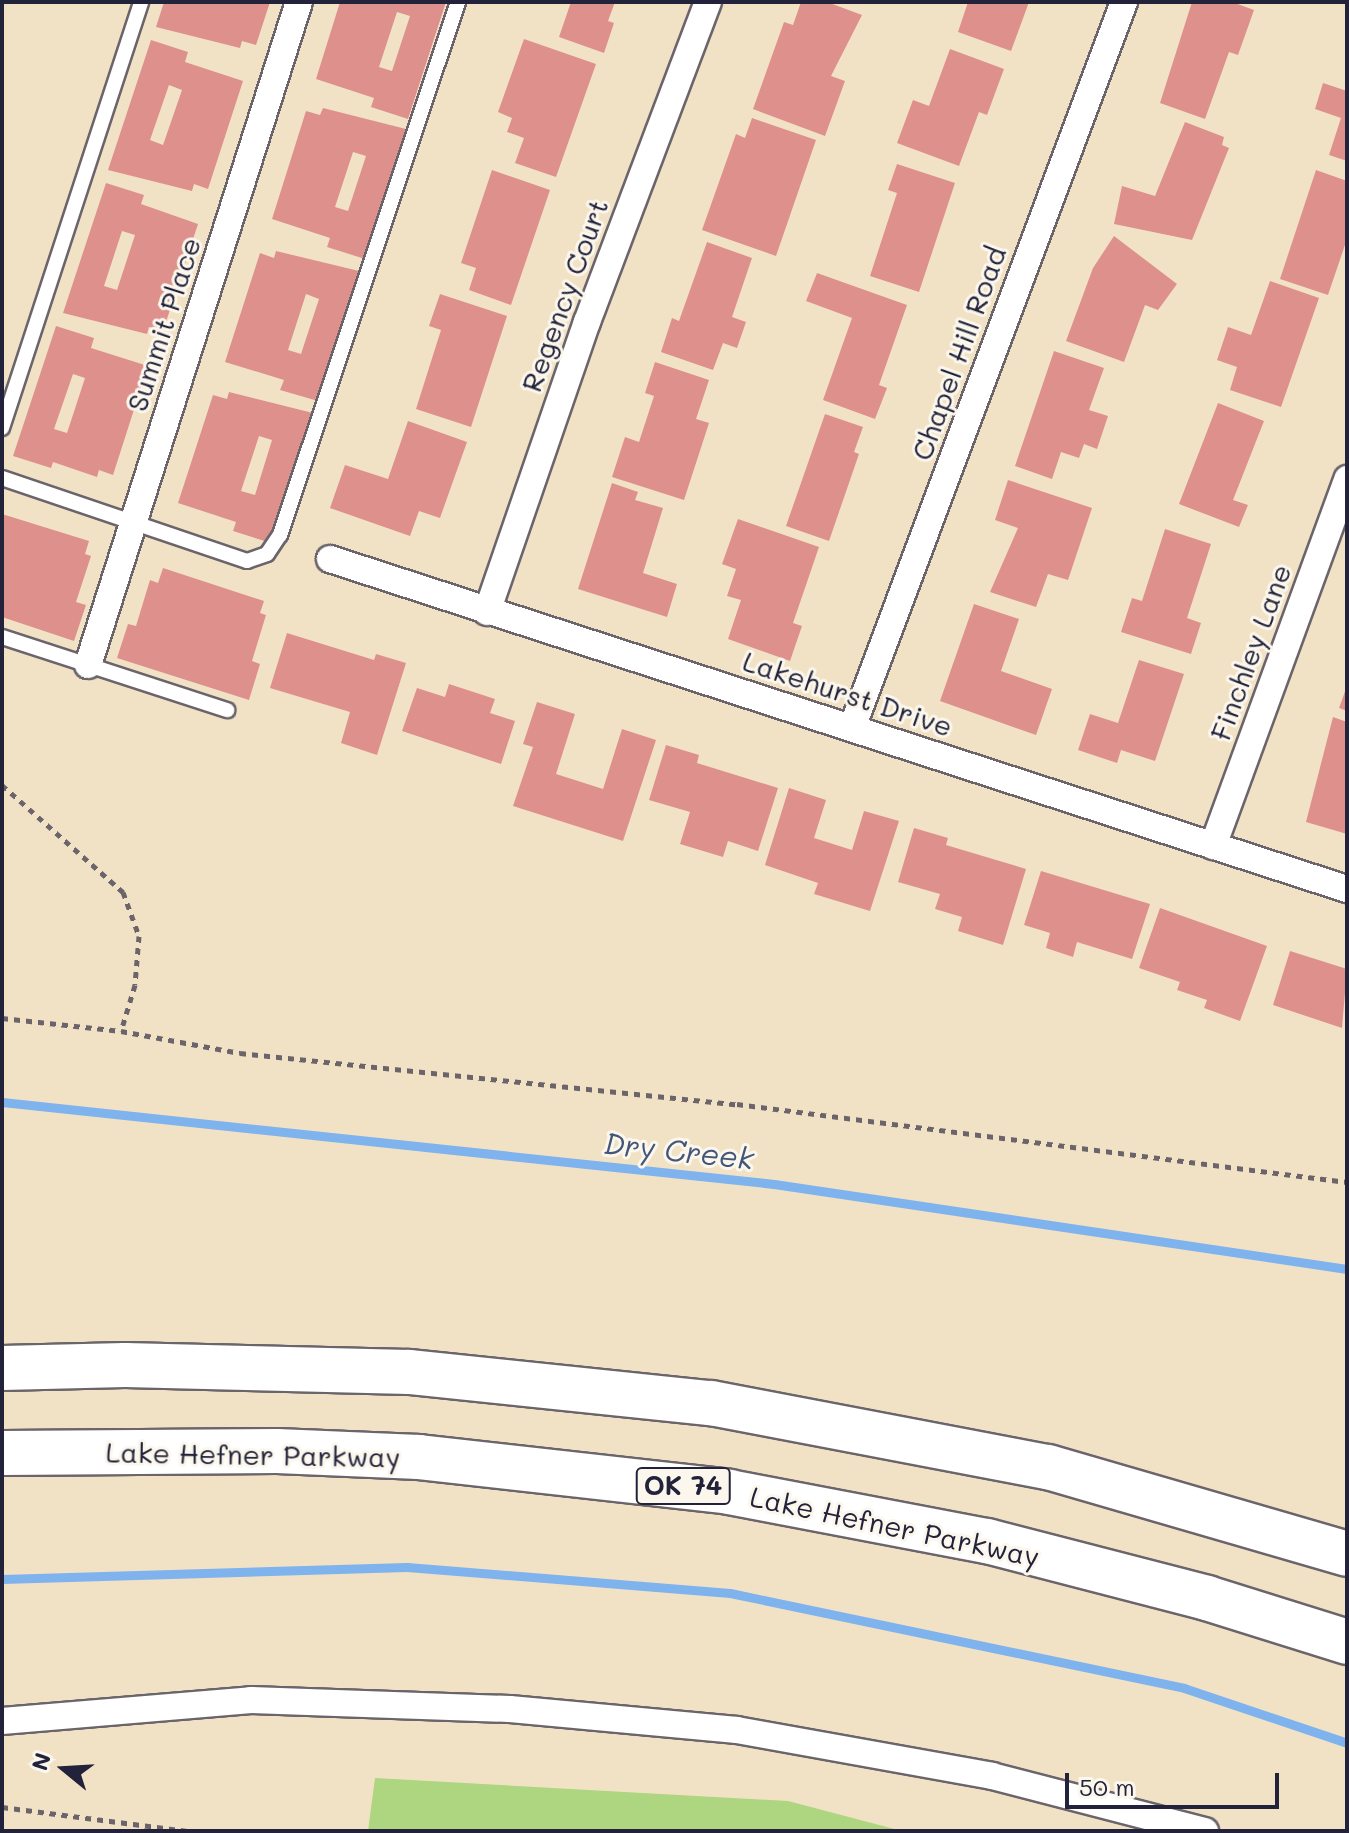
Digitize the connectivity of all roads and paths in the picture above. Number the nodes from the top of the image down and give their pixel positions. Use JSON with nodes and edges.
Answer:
{"nodes":[{"id":1,"x":141,"y":2,"type":"edge"},
{"id":2,"x":299,"y":2,"type":"edge"},
{"id":3,"x":458,"y":2,"type":"edge"},
{"id":4,"x":708,"y":2,"type":"edge"},
{"id":5,"x":1124,"y":2,"type":"edge"},
{"id":6,"x":2,"y":428,"type":"edge"},
{"id":7,"x":2,"y":478,"type":"edge"},
{"id":8,"x":1347,"y":479,"type":"edge"},
{"id":9,"x":134,"y":523,"type":"junction"},
{"id":10,"x":330,"y":559,"type":"dead end"},
{"id":11,"x":487,"y":612,"type":"junction"},
{"id":12,"x":2,"y":637,"type":"edge"},
{"id":13,"x":88,"y":665,"type":"junction"},
{"id":14,"x":227,"y":710,"type":"dead end"},
{"id":15,"x":852,"y":728,"type":"junction"},
{"id":16,"x":2,"y":785,"type":"edge"},
{"id":17,"x":1213,"y":846,"type":"junction"},
{"id":18,"x":1347,"y":889,"type":"edge"},
{"id":19,"x":2,"y":1018,"type":"edge"},
{"id":20,"x":121,"y":1031,"type":"junction"},
{"id":21,"x":1347,"y":1182,"type":"edge"},
{"id":22,"x":2,"y":1344,"type":"edge"},
{"id":23,"x":125,"y":1365,"type":"junction"},
{"id":24,"x":2,"y":1368,"type":"edge"},
{"id":25,"x":2,"y":1453,"type":"edge"},
{"id":26,"x":1347,"y":1554,"type":"edge"},
{"id":27,"x":1347,"y":1642,"type":"edge"},
{"id":28,"x":2,"y":1721,"type":"edge"},
{"id":29,"x":2,"y":1807,"type":"edge"},
{"id":30,"x":187,"y":1831,"type":"edge"},
{"id":31,"x":1205,"y":1831,"type":"edge"}],
"edges":[{"from":1,"to":6,"type":"lane"},
{"from":2,"to":9,"type":"street","name":"Summit Place"},
{"from":3,"to":9,"type":"lane"},
{"from":4,"to":11,"type":"street","name":"Regency Court"},
{"from":5,"to":15,"type":"street","name":"Chapel Hill Road"},
{"from":7,"to":9,"type":"lane"},
{"from":8,"to":17,"type":"street","name":"Finchley Lane"},
{"from":9,"to":13,"type":"street","name":"Summit Place"},
{"from":10,"to":11,"type":"street","name":"Lakehurst Drive"},
{"from":11,"to":15,"type":"street","name":"Lakehurst Drive"},
{"from":12,"to":13,"type":"lane"},
{"from":13,"to":14,"type":"lane"},
{"from":15,"to":17,"type":"street","name":"Lakehurst Drive"},
{"from":16,"to":20,"type":"path"},
{"from":17,"to":18,"type":"street","name":"Lakehurst Drive"},
{"from":19,"to":20,"type":"path"},
{"from":20,"to":21,"type":"path"},
{"from":22,"to":23,"type":"highway"},
{"from":23,"to":24,"type":"highway"},
{"from":23,"to":26,"type":"highway"},
{"from":25,"to":27,"type":"highway","name":"Lake Hefner Parkway","number":"OK 74"},
{"from":28,"to":31,"type":"street"},
{"from":29,"to":30,"type":"path"}]}
